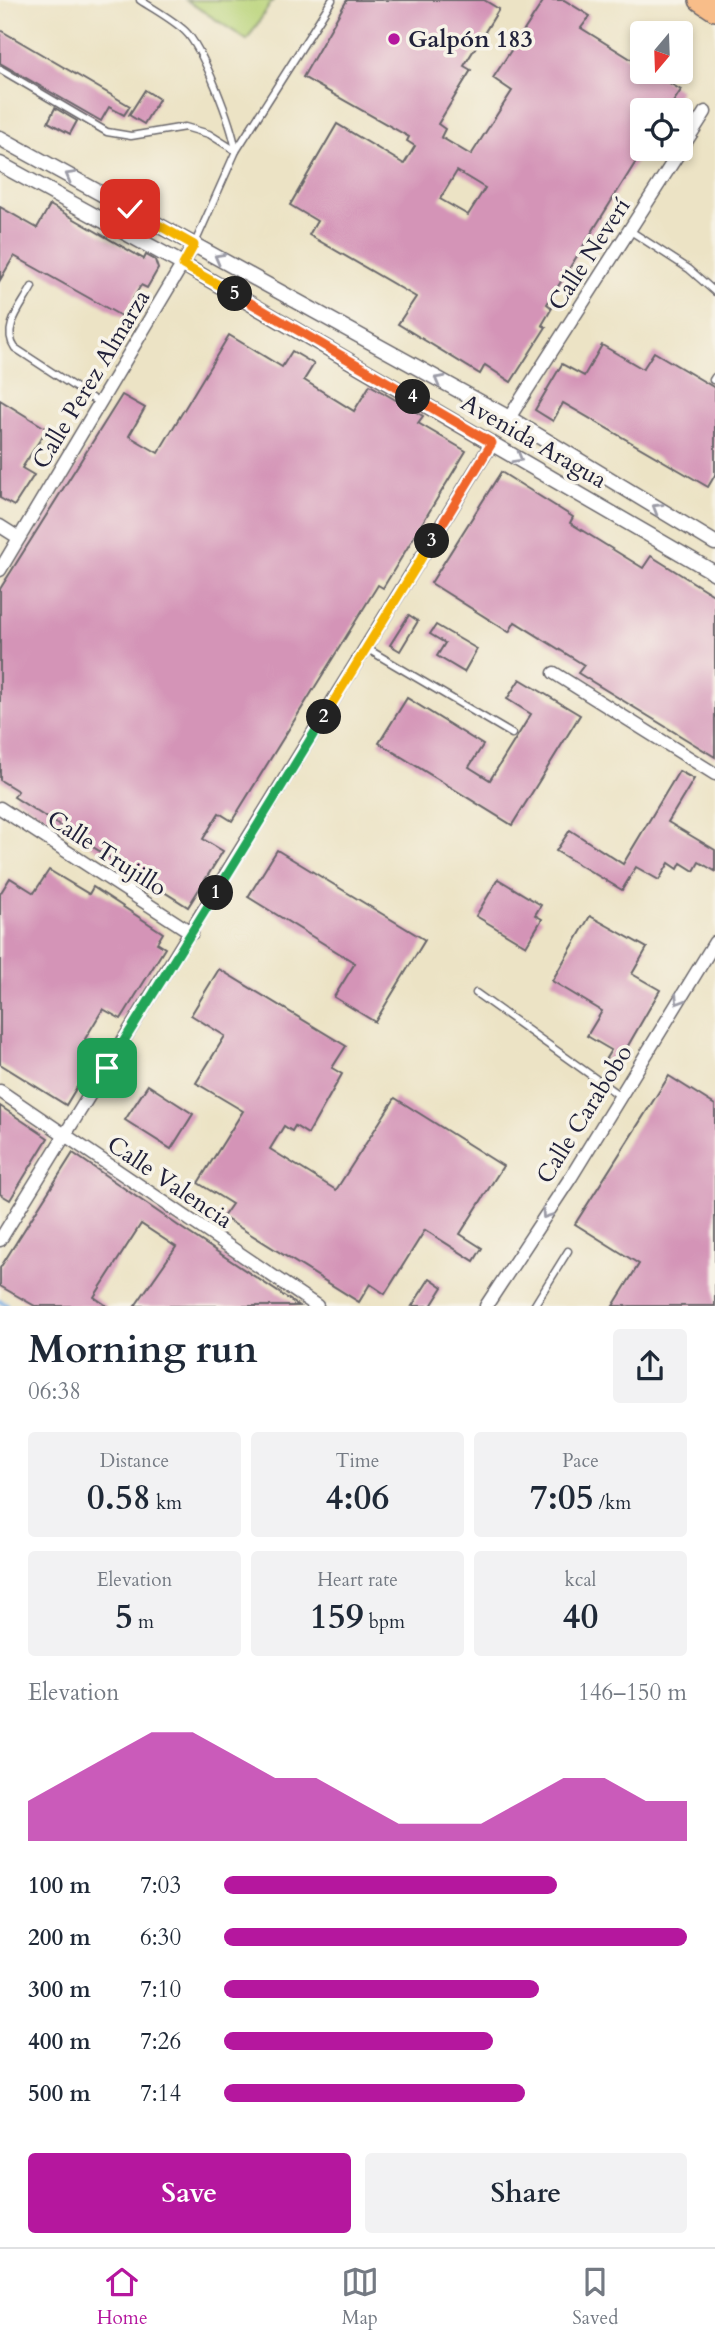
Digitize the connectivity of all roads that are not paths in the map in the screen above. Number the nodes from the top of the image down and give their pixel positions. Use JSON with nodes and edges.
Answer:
{"nodes":[{"id":1,"x":140,"y":0,"type":"edge"},
{"id":2,"x":332,"y":0,"type":"edge"},
{"id":3,"x":700,"y":0,"type":"edge"},
{"id":4,"x":715,"y":10,"type":"edge"},
{"id":5,"x":0,"y":69,"type":"edge"},
{"id":6,"x":705,"y":112,"type":"dead end"},
{"id":7,"x":0,"y":138,"type":"edge"},
{"id":8,"x":236,"y":151,"type":"junction"},
{"id":9,"x":0,"y":164,"type":"edge"},
{"id":10,"x":629,"y":230,"type":"junction"},
{"id":11,"x":194,"y":245,"type":"junction"},
{"id":12,"x":183,"y":265,"type":"junction"},
{"id":13,"x":32,"y":287,"type":"dead end"},
{"id":14,"x":715,"y":292,"type":"edge"},
{"id":15,"x":99,"y":403,"type":"junction"},
{"id":16,"x":509,"y":418,"type":"junction"},
{"id":17,"x":492,"y":443,"type":"junction"},
{"id":18,"x":0,"y":526,"type":"edge"},
{"id":19,"x":19,"y":538,"type":"junction"},
{"id":20,"x":715,"y":543,"type":"edge"},
{"id":21,"x":0,"y":570,"type":"edge"},
{"id":22,"x":715,"y":573,"type":"edge"},
{"id":23,"x":366,"y":648,"type":"junction"},
{"id":24,"x":554,"y":673,"type":"dead end"},
{"id":25,"x":512,"y":734,"type":"dead end"},
{"id":26,"x":715,"y":774,"type":"edge"},
{"id":27,"x":0,"y":808,"type":"edge"},
{"id":28,"x":192,"y":933,"type":"junction"},
{"id":29,"x":715,"y":942,"type":"edge"},
{"id":30,"x":476,"y":993,"type":"dead end"},
{"id":31,"x":0,"y":1091,"type":"edge"},
{"id":32,"x":620,"y":1096,"type":"junction"},
{"id":33,"x":64,"y":1136,"type":"junction"},
{"id":34,"x":0,"y":1240,"type":"edge"},
{"id":35,"x":568,"y":1251,"type":"dead end"},
{"id":36,"x":317,"y":1306,"type":"edge"},
{"id":37,"x":485,"y":1306,"type":"edge"},
{"id":38,"x":534,"y":1306,"type":"edge"}],
"edges":[{"from":1,"to":8,"type":"lane"},
{"from":2,"to":8,"type":"lane"},
{"from":3,"to":4,"type":"highway"},
{"from":5,"to":8,"type":"lane"},
{"from":6,"to":10,"type":"street","name":"Calle Neverí"},
{"from":11,"to":7,"type":"street","name":"Avenida Aragua","one_way":true},
{"from":8,"to":11,"type":"lane"},
{"from":9,"to":12,"type":"street","name":"Avenida Aragua"},
{"from":10,"to":14,"type":"lane"},
{"from":10,"to":16,"type":"street","name":"Calle Neverí"},
{"from":11,"to":12,"type":"street","name":"Calle Perez Almarza"},
{"from":16,"to":11,"type":"street","name":"Avenida Aragua","one_way":true},
{"from":12,"to":15,"type":"street","name":"Calle Perez Almarza"},
{"from":12,"to":17,"type":"street","name":"Avenida Aragua"},
{"from":13,"to":15,"type":"lane"},
{"from":15,"to":19,"type":"street","name":"Calle Perez Almarza"},
{"from":20,"to":16,"type":"street","name":"Avenida Aragua","one_way":true},
{"from":17,"to":22,"type":"street","name":"Avenida Aragua","one_way":true},
{"from":17,"to":23,"type":"street"},
{"from":18,"to":19,"type":"street"},
{"from":19,"to":21,"type":"street","name":"Calle Perez Almarza"},
{"from":23,"to":25,"type":"lane"},
{"from":23,"to":28,"type":"street"},
{"from":24,"to":26,"type":"street"},
{"from":27,"to":28,"type":"street","name":"Calle Trujillo"},
{"from":28,"to":33,"type":"street"},
{"from":29,"to":32,"type":"street","name":"Calle Carabobo","one_way":true},
{"from":30,"to":32,"type":"lane"},
{"from":31,"to":33,"type":"street","name":"Calle Valencia"},
{"from":32,"to":37,"type":"street","name":"Calle Carabobo","one_way":true},
{"from":33,"to":34,"type":"street"},
{"from":33,"to":36,"type":"street","name":"Calle Valencia"},
{"from":35,"to":38,"type":"lane"}]}
